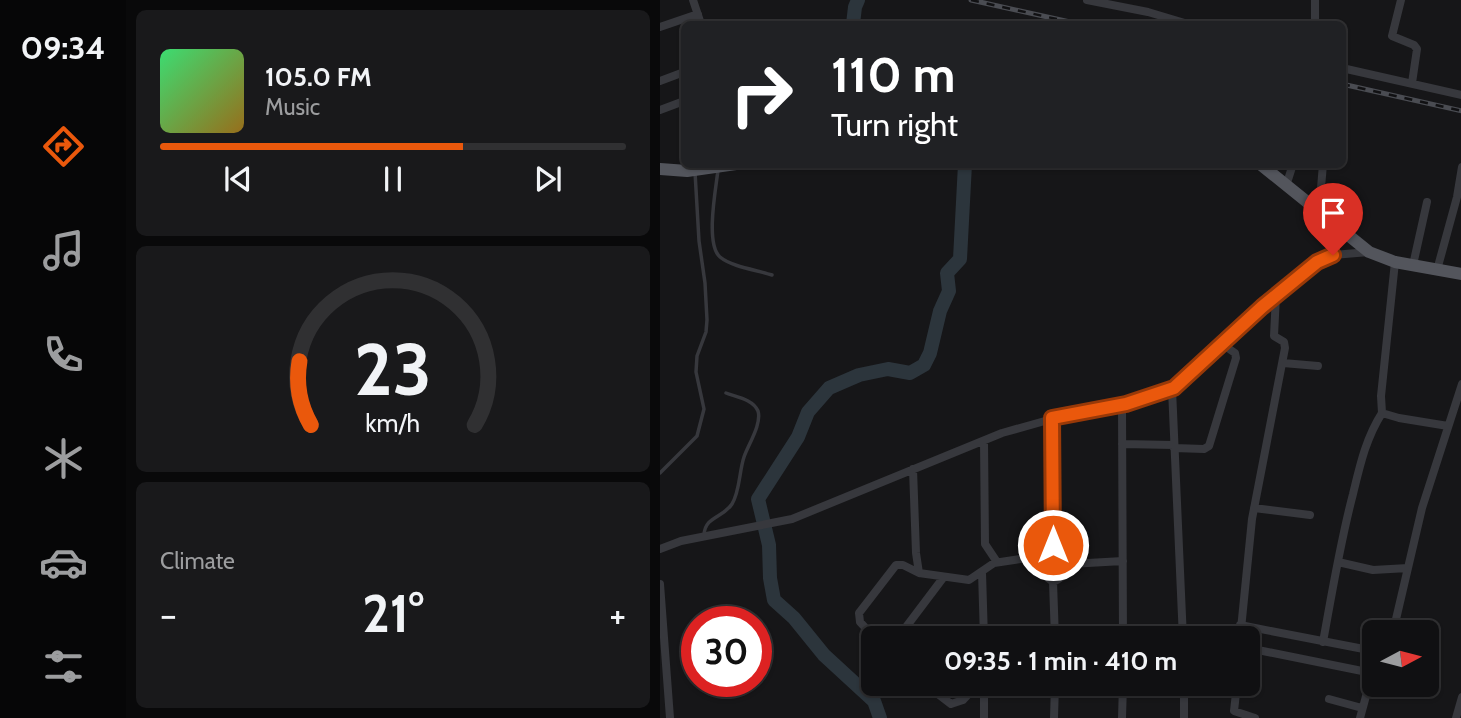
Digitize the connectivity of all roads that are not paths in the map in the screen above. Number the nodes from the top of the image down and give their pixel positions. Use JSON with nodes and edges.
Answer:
{"nodes":[{"id":1,"x":693,"y":0,"type":"edge"},
{"id":2,"x":1087,"y":0,"type":"edge"},
{"id":3,"x":1315,"y":0,"type":"edge"},
{"id":4,"x":1401,"y":0,"type":"edge"},
{"id":5,"x":698,"y":14,"type":"junction"},
{"id":6,"x":700,"y":21,"type":"edge"},
{"id":7,"x":1178,"y":21,"type":"edge"},
{"id":8,"x":1315,"y":21,"type":"edge"},
{"id":9,"x":660,"y":27,"type":"edge"},
{"id":10,"x":1346,"y":69,"type":"edge"},
{"id":11,"x":681,"y":73,"type":"edge"},
{"id":12,"x":660,"y":81,"type":"edge"},
{"id":13,"x":1412,"y":83,"type":"junction"},
{"id":14,"x":1461,"y":95,"type":"edge"},
{"id":15,"x":681,"y":102,"type":"edge"},
{"id":16,"x":660,"y":110,"type":"edge"},
{"id":17,"x":1461,"y":167,"type":"edge"},
{"id":18,"x":718,"y":168,"type":"joint"},
{"id":19,"x":1265,"y":168,"type":"edge"},
{"id":20,"x":1293,"y":168,"type":"edge"},
{"id":21,"x":1323,"y":168,"type":"edge"},
{"id":22,"x":660,"y":169,"type":"edge"},
{"id":23,"x":695,"y":170,"type":"junction"},
{"id":24,"x":1286,"y":186,"type":"junction"},
{"id":25,"x":1427,"y":202,"type":"dead end"},
{"id":26,"x":1319,"y":212,"type":"junction"},
{"id":27,"x":1369,"y":252,"type":"junction"},
{"id":28,"x":1395,"y":262,"type":"junction"},
{"id":29,"x":1413,"y":265,"type":"junction"},
{"id":30,"x":1437,"y":270,"type":"junction"},
{"id":31,"x":1461,"y":274,"type":"edge"},
{"id":32,"x":772,"y":275,"type":"dead end"},
{"id":33,"x":1276,"y":295,"type":"junction"},
{"id":34,"x":1222,"y":344,"type":"junction"},
{"id":35,"x":1283,"y":363,"type":"junction"},
{"id":36,"x":1318,"y":366,"type":"dead end"},
{"id":37,"x":1461,"y":384,"type":"edge"},
{"id":38,"x":1172,"y":389,"type":"junction"},
{"id":39,"x":726,"y":393,"type":"dead end"},
{"id":40,"x":1122,"y":405,"type":"junction"},
{"id":41,"x":1382,"y":413,"type":"junction"},
{"id":42,"x":1052,"y":418,"type":"junction"},
{"id":43,"x":1448,"y":426,"type":"junction"},
{"id":44,"x":984,"y":441,"type":"junction"},
{"id":45,"x":1122,"y":444,"type":"junction"},
{"id":46,"x":1174,"y":446,"type":"junction"},
{"id":47,"x":913,"y":469,"type":"junction"},
{"id":48,"x":660,"y":473,"type":"edge"},
{"id":49,"x":1254,"y":508,"type":"junction"},
{"id":50,"x":1310,"y":515,"type":"dead end"},
{"id":51,"x":704,"y":538,"type":"junction"},
{"id":52,"x":1053,"y":545,"type":"junction"},
{"id":53,"x":660,"y":549,"type":"edge"},
{"id":54,"x":1040,"y":556,"type":"junction"},
{"id":55,"x":1123,"y":561,"type":"junction"},
{"id":56,"x":997,"y":562,"type":"junction"},
{"id":57,"x":1338,"y":562,"type":"junction"},
{"id":58,"x":1070,"y":564,"type":"junction"},
{"id":59,"x":1408,"y":568,"type":"junction"},
{"id":60,"x":982,"y":572,"type":"junction"},
{"id":61,"x":920,"y":573,"type":"junction"},
{"id":62,"x":943,"y":578,"type":"junction"},
{"id":63,"x":1053,"y":582,"type":"junction"},
{"id":64,"x":660,"y":583,"type":"edge"},
{"id":65,"x":1396,"y":620,"type":"edge"},
{"id":66,"x":1240,"y":625,"type":"joint"},
{"id":67,"x":864,"y":626,"type":"edge"},
{"id":68,"x":907,"y":626,"type":"edge"},
{"id":69,"x":984,"y":626,"type":"edge"},
{"id":70,"x":1055,"y":626,"type":"edge"},
{"id":71,"x":1123,"y":626,"type":"edge"},
{"id":72,"x":1182,"y":626,"type":"edge"},
{"id":73,"x":1323,"y":642,"type":"junction"},
{"id":74,"x":1362,"y":649,"type":"edge"},
{"id":75,"x":1260,"y":650,"type":"edge"},
{"id":76,"x":1362,"y":668,"type":"edge"},
{"id":77,"x":941,"y":696,"type":"edge"},
{"id":78,"x":967,"y":696,"type":"edge"},
{"id":79,"x":984,"y":696,"type":"edge"},
{"id":80,"x":1055,"y":696,"type":"edge"},
{"id":81,"x":1123,"y":696,"type":"edge"},
{"id":82,"x":1184,"y":696,"type":"edge"},
{"id":83,"x":1236,"y":696,"type":"edge"},
{"id":84,"x":1365,"y":697,"type":"edge"},
{"id":85,"x":1461,"y":697,"type":"edge"},
{"id":86,"x":1329,"y":699,"type":"dead end"},
{"id":87,"x":1362,"y":708,"type":"junction"},
{"id":88,"x":670,"y":718,"type":"edge"},
{"id":89,"x":984,"y":718,"type":"edge"},
{"id":90,"x":1054,"y":718,"type":"edge"},
{"id":91,"x":1122,"y":718,"type":"edge"},
{"id":92,"x":1184,"y":718,"type":"edge"},
{"id":93,"x":1256,"y":718,"type":"edge"},
{"id":94,"x":1360,"y":718,"type":"edge"},
{"id":95,"x":1456,"y":718,"type":"edge"}],
"edges":[{"from":1,"to":5,"type":"street"},
{"from":2,"to":7,"type":"street"},
{"from":3,"to":8,"type":"street"},
{"from":4,"to":13,"type":"street"},
{"from":5,"to":6,"type":"street"},
{"from":5,"to":9,"type":"street"},
{"from":10,"to":13,"type":"street"},
{"from":11,"to":12,"type":"street"},
{"from":13,"to":14,"type":"street"},
{"from":15,"to":16,"type":"street"},
{"from":17,"to":30,"type":"street"},
{"from":18,"to":23,"type":"main road"},
{"from":18,"to":32,"type":"lane"},
{"from":19,"to":24,"type":"main road"},
{"from":20,"to":24,"type":"street"},
{"from":21,"to":26,"type":"street"},
{"from":22,"to":23,"type":"main road"},
{"from":23,"to":48,"type":"lane"},
{"from":24,"to":26,"type":"main road"},
{"from":25,"to":29,"type":"street"},
{"from":26,"to":27,"type":"main road"},
{"from":27,"to":28,"type":"main road"},
{"from":27,"to":33,"type":"street"},
{"from":28,"to":29,"type":"main road"},
{"from":28,"to":41,"type":"street"},
{"from":29,"to":30,"type":"main road"},
{"from":30,"to":31,"type":"main road"},
{"from":33,"to":34,"type":"street"},
{"from":33,"to":35,"type":"street"},
{"from":34,"to":38,"type":"street"},
{"from":34,"to":46,"type":"street"},
{"from":35,"to":36,"type":"street"},
{"from":35,"to":49,"type":"street"},
{"from":37,"to":43,"type":"street"},
{"from":38,"to":40,"type":"street"},
{"from":38,"to":46,"type":"street"},
{"from":39,"to":51,"type":"lane"},
{"from":40,"to":42,"type":"street"},
{"from":40,"to":45,"type":"street"},
{"from":41,"to":43,"type":"street"},
{"from":41,"to":57,"type":"street"},
{"from":42,"to":44,"type":"street"},
{"from":42,"to":52,"type":"street"},
{"from":43,"to":59,"type":"street"},
{"from":44,"to":47,"type":"street"},
{"from":44,"to":56,"type":"street"},
{"from":45,"to":46,"type":"street"},
{"from":45,"to":55,"type":"street"},
{"from":46,"to":72,"type":"street"},
{"from":47,"to":51,"type":"street"},
{"from":47,"to":61,"type":"street"},
{"from":49,"to":50,"type":"street"},
{"from":49,"to":66,"type":"street"},
{"from":51,"to":53,"type":"street"},
{"from":52,"to":54,"type":"street"},
{"from":52,"to":58,"type":"street"},
{"from":54,"to":56,"type":"street"},
{"from":54,"to":63,"type":"street"},
{"from":55,"to":58,"type":"street"},
{"from":55,"to":71,"type":"street"},
{"from":56,"to":60,"type":"street"},
{"from":57,"to":59,"type":"street"},
{"from":57,"to":73,"type":"street"},
{"from":58,"to":63,"type":"street"},
{"from":59,"to":65,"type":"street"},
{"from":60,"to":62,"type":"street"},
{"from":60,"to":69,"type":"street"},
{"from":61,"to":62,"type":"street"},
{"from":61,"to":67,"type":"street"},
{"from":62,"to":68,"type":"street"},
{"from":63,"to":70,"type":"street"},
{"from":64,"to":88,"type":"street"},
{"from":66,"to":73,"type":"street"},
{"from":73,"to":74,"type":"street"},
{"from":75,"to":76,"type":"street"},
{"from":77,"to":78,"type":"street"},
{"from":79,"to":89,"type":"street"},
{"from":80,"to":90,"type":"street"},
{"from":81,"to":91,"type":"street"},
{"from":82,"to":92,"type":"street"},
{"from":83,"to":93,"type":"street"},
{"from":84,"to":87,"type":"street"},
{"from":85,"to":95,"type":"street"},
{"from":86,"to":87,"type":"street"},
{"from":87,"to":94,"type":"street"}]}
